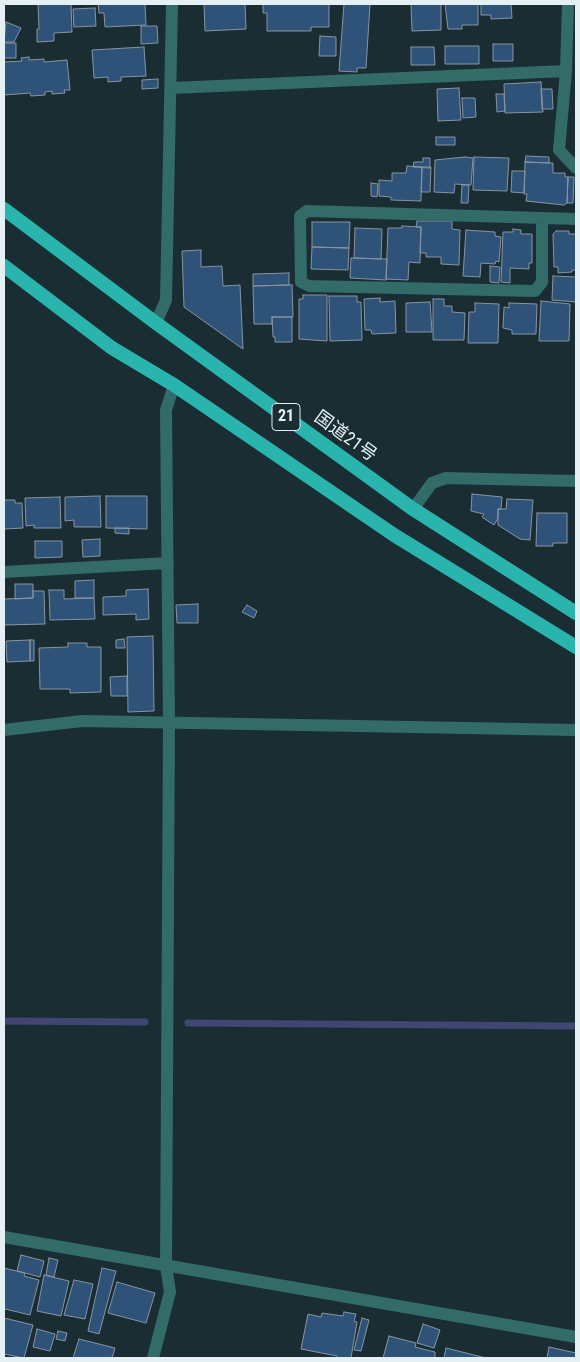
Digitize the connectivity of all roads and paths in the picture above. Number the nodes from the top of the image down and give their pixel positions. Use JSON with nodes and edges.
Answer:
{"nodes":[{"id":1,"x":172,"y":4,"type":"edge"},
{"id":2,"x":568,"y":4,"type":"edge"},
{"id":3,"x":566,"y":71,"type":"junction"},
{"id":4,"x":171,"y":88,"type":"junction"},
{"id":5,"x":576,"y":168,"type":"edge"},
{"id":6,"x":4,"y":209,"type":"edge"},
{"id":7,"x":542,"y":218,"type":"junction"},
{"id":8,"x":576,"y":219,"type":"edge"},
{"id":9,"x":4,"y":266,"type":"edge"},
{"id":10,"x":156,"y":323,"type":"junction"},
{"id":11,"x":174,"y":385,"type":"junction"},
{"id":12,"x":576,"y":481,"type":"edge"},
{"id":13,"x":413,"y":509,"type":"junction"},
{"id":14,"x":168,"y":563,"type":"junction"},
{"id":15,"x":4,"y":572,"type":"edge"},
{"id":16,"x":576,"y":612,"type":"edge"},
{"id":17,"x":576,"y":647,"type":"edge"},
{"id":18,"x":169,"y":723,"type":"junction"},
{"id":19,"x":4,"y":730,"type":"edge"},
{"id":20,"x":576,"y":730,"type":"edge"},
{"id":21,"x":4,"y":1237,"type":"edge"},
{"id":22,"x":166,"y":1265,"type":"junction"},
{"id":23,"x":576,"y":1337,"type":"edge"},
{"id":24,"x":154,"y":1358,"type":"edge"}],
"edges":[{"from":1,"to":4,"type":"street"},
{"from":2,"to":3,"type":"street"},
{"from":3,"to":4,"type":"street"},
{"from":3,"to":5,"type":"street"},
{"from":4,"to":10,"type":"street"},
{"from":6,"to":10,"type":"highway","name":"国道21号","number":"21"},
{"from":7,"to":7,"type":"street"},
{"from":7,"to":8,"type":"street"},
{"from":9,"to":11,"type":"highway","number":"21"},
{"from":10,"to":13,"type":"highway","name":"国道21号","number":"21"},
{"from":11,"to":14,"type":"street"},
{"from":11,"to":17,"type":"highway","number":"21"},
{"from":12,"to":13,"type":"street"},
{"from":13,"to":16,"type":"highway","name":"国道21号","number":"21"},
{"from":14,"to":15,"type":"street"},
{"from":14,"to":18,"type":"street"},
{"from":18,"to":19,"type":"street"},
{"from":18,"to":20,"type":"street"},
{"from":18,"to":22,"type":"street"},
{"from":21,"to":22,"type":"street"},
{"from":22,"to":23,"type":"street"},
{"from":22,"to":24,"type":"street"}]}
